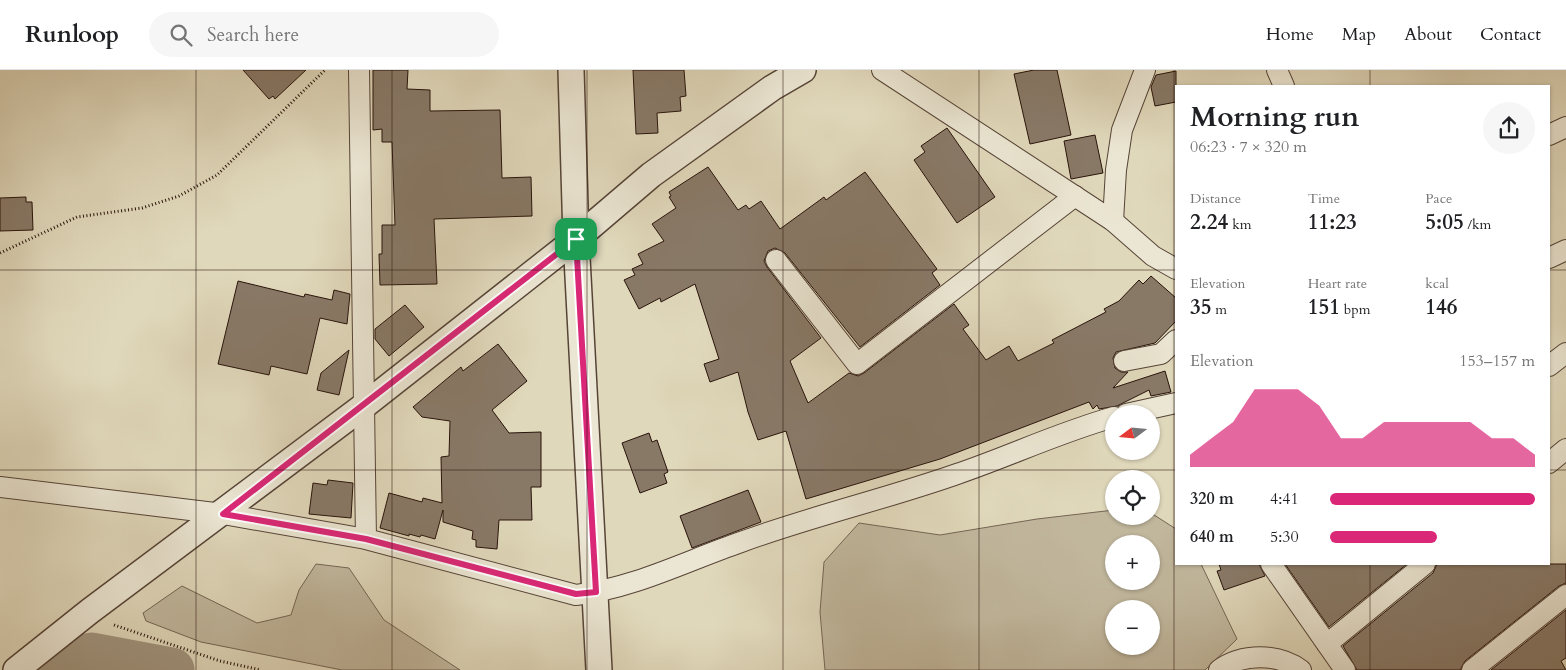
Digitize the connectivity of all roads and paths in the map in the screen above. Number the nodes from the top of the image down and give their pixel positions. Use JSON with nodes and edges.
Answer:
{"nodes":[{"id":1,"x":325,"y":70,"type":"edge"},
{"id":2,"x":359,"y":70,"type":"edge"},
{"id":3,"x":571,"y":70,"type":"edge"},
{"id":4,"x":803,"y":70,"type":"edge"},
{"id":5,"x":882,"y":70,"type":"edge"},
{"id":6,"x":1145,"y":70,"type":"edge"},
{"id":7,"x":1277,"y":70,"type":"edge"},
{"id":8,"x":1284,"y":85,"type":"edge"},
{"id":9,"x":1566,"y":127,"type":"edge"},
{"id":10,"x":1550,"y":134,"type":"edge"},
{"id":11,"x":1075,"y":196,"type":"junction"},
{"id":12,"x":1113,"y":221,"type":"junction"},
{"id":13,"x":576,"y":239,"type":"junction"},
{"id":14,"x":1566,"y":250,"type":"edge"},
{"id":15,"x":0,"y":253,"type":"edge"},
{"id":16,"x":1550,"y":258,"type":"edge"},
{"id":17,"x":776,"y":260,"type":"dead end"},
{"id":18,"x":1175,"y":268,"type":"edge"},
{"id":19,"x":1175,"y":341,"type":"edge"},
{"id":20,"x":1566,"y":353,"type":"edge"},
{"id":21,"x":1124,"y":361,"type":"dead end"},
{"id":22,"x":1550,"y":365,"type":"edge"},
{"id":23,"x":1175,"y":403,"type":"edge"},
{"id":24,"x":365,"y":405,"type":"junction"},
{"id":25,"x":1160,"y":407,"type":"edge"},
{"id":26,"x":1105,"y":420,"type":"edge"},
{"id":27,"x":0,"y":487,"type":"edge"},
{"id":28,"x":223,"y":514,"type":"junction"},
{"id":29,"x":366,"y":539,"type":"junction"},
{"id":30,"x":1272,"y":565,"type":"edge"},
{"id":31,"x":1424,"y":565,"type":"edge"},
{"id":32,"x":596,"y":592,"type":"junction"},
{"id":33,"x":1566,"y":595,"type":"edge"},
{"id":34,"x":115,"y":626,"type":"dead end"},
{"id":35,"x":1327,"y":644,"type":"junction"},
{"id":36,"x":16,"y":670,"type":"edge"},
{"id":37,"x":261,"y":670,"type":"edge"},
{"id":38,"x":599,"y":670,"type":"edge"},
{"id":39,"x":1219,"y":670,"type":"edge"},
{"id":40,"x":1301,"y":670,"type":"edge"},
{"id":41,"x":1345,"y":670,"type":"edge"},
{"id":42,"x":1472,"y":670,"type":"edge"}],
"edges":[{"from":1,"to":15,"type":"path"},
{"from":2,"to":24,"type":"street"},
{"from":3,"to":13,"type":"street"},
{"from":4,"to":13,"type":"street"},
{"from":5,"to":11,"type":"street"},
{"from":6,"to":12,"type":"street"},
{"from":7,"to":8,"type":"street"},
{"from":9,"to":10,"type":"street"},
{"from":11,"to":12,"type":"street"},
{"from":11,"to":17,"type":"street"},
{"from":12,"to":18,"type":"street"},
{"from":13,"to":24,"type":"street"},
{"from":13,"to":32,"type":"street"},
{"from":14,"to":16,"type":"street"},
{"from":19,"to":21,"type":"street"},
{"from":20,"to":22,"type":"street"},
{"from":23,"to":25,"type":"street"},
{"from":24,"to":28,"type":"street"},
{"from":24,"to":29,"type":"street"},
{"from":26,"to":32,"type":"street"},
{"from":27,"to":28,"type":"street"},
{"from":28,"to":29,"type":"street"},
{"from":28,"to":36,"type":"street"},
{"from":29,"to":32,"type":"street"},
{"from":30,"to":35,"type":"street"},
{"from":31,"to":35,"type":"street"},
{"from":32,"to":38,"type":"street"},
{"from":33,"to":42,"type":"street"},
{"from":34,"to":37,"type":"path"},
{"from":35,"to":41,"type":"street"},
{"from":39,"to":40,"type":"street"}]}
